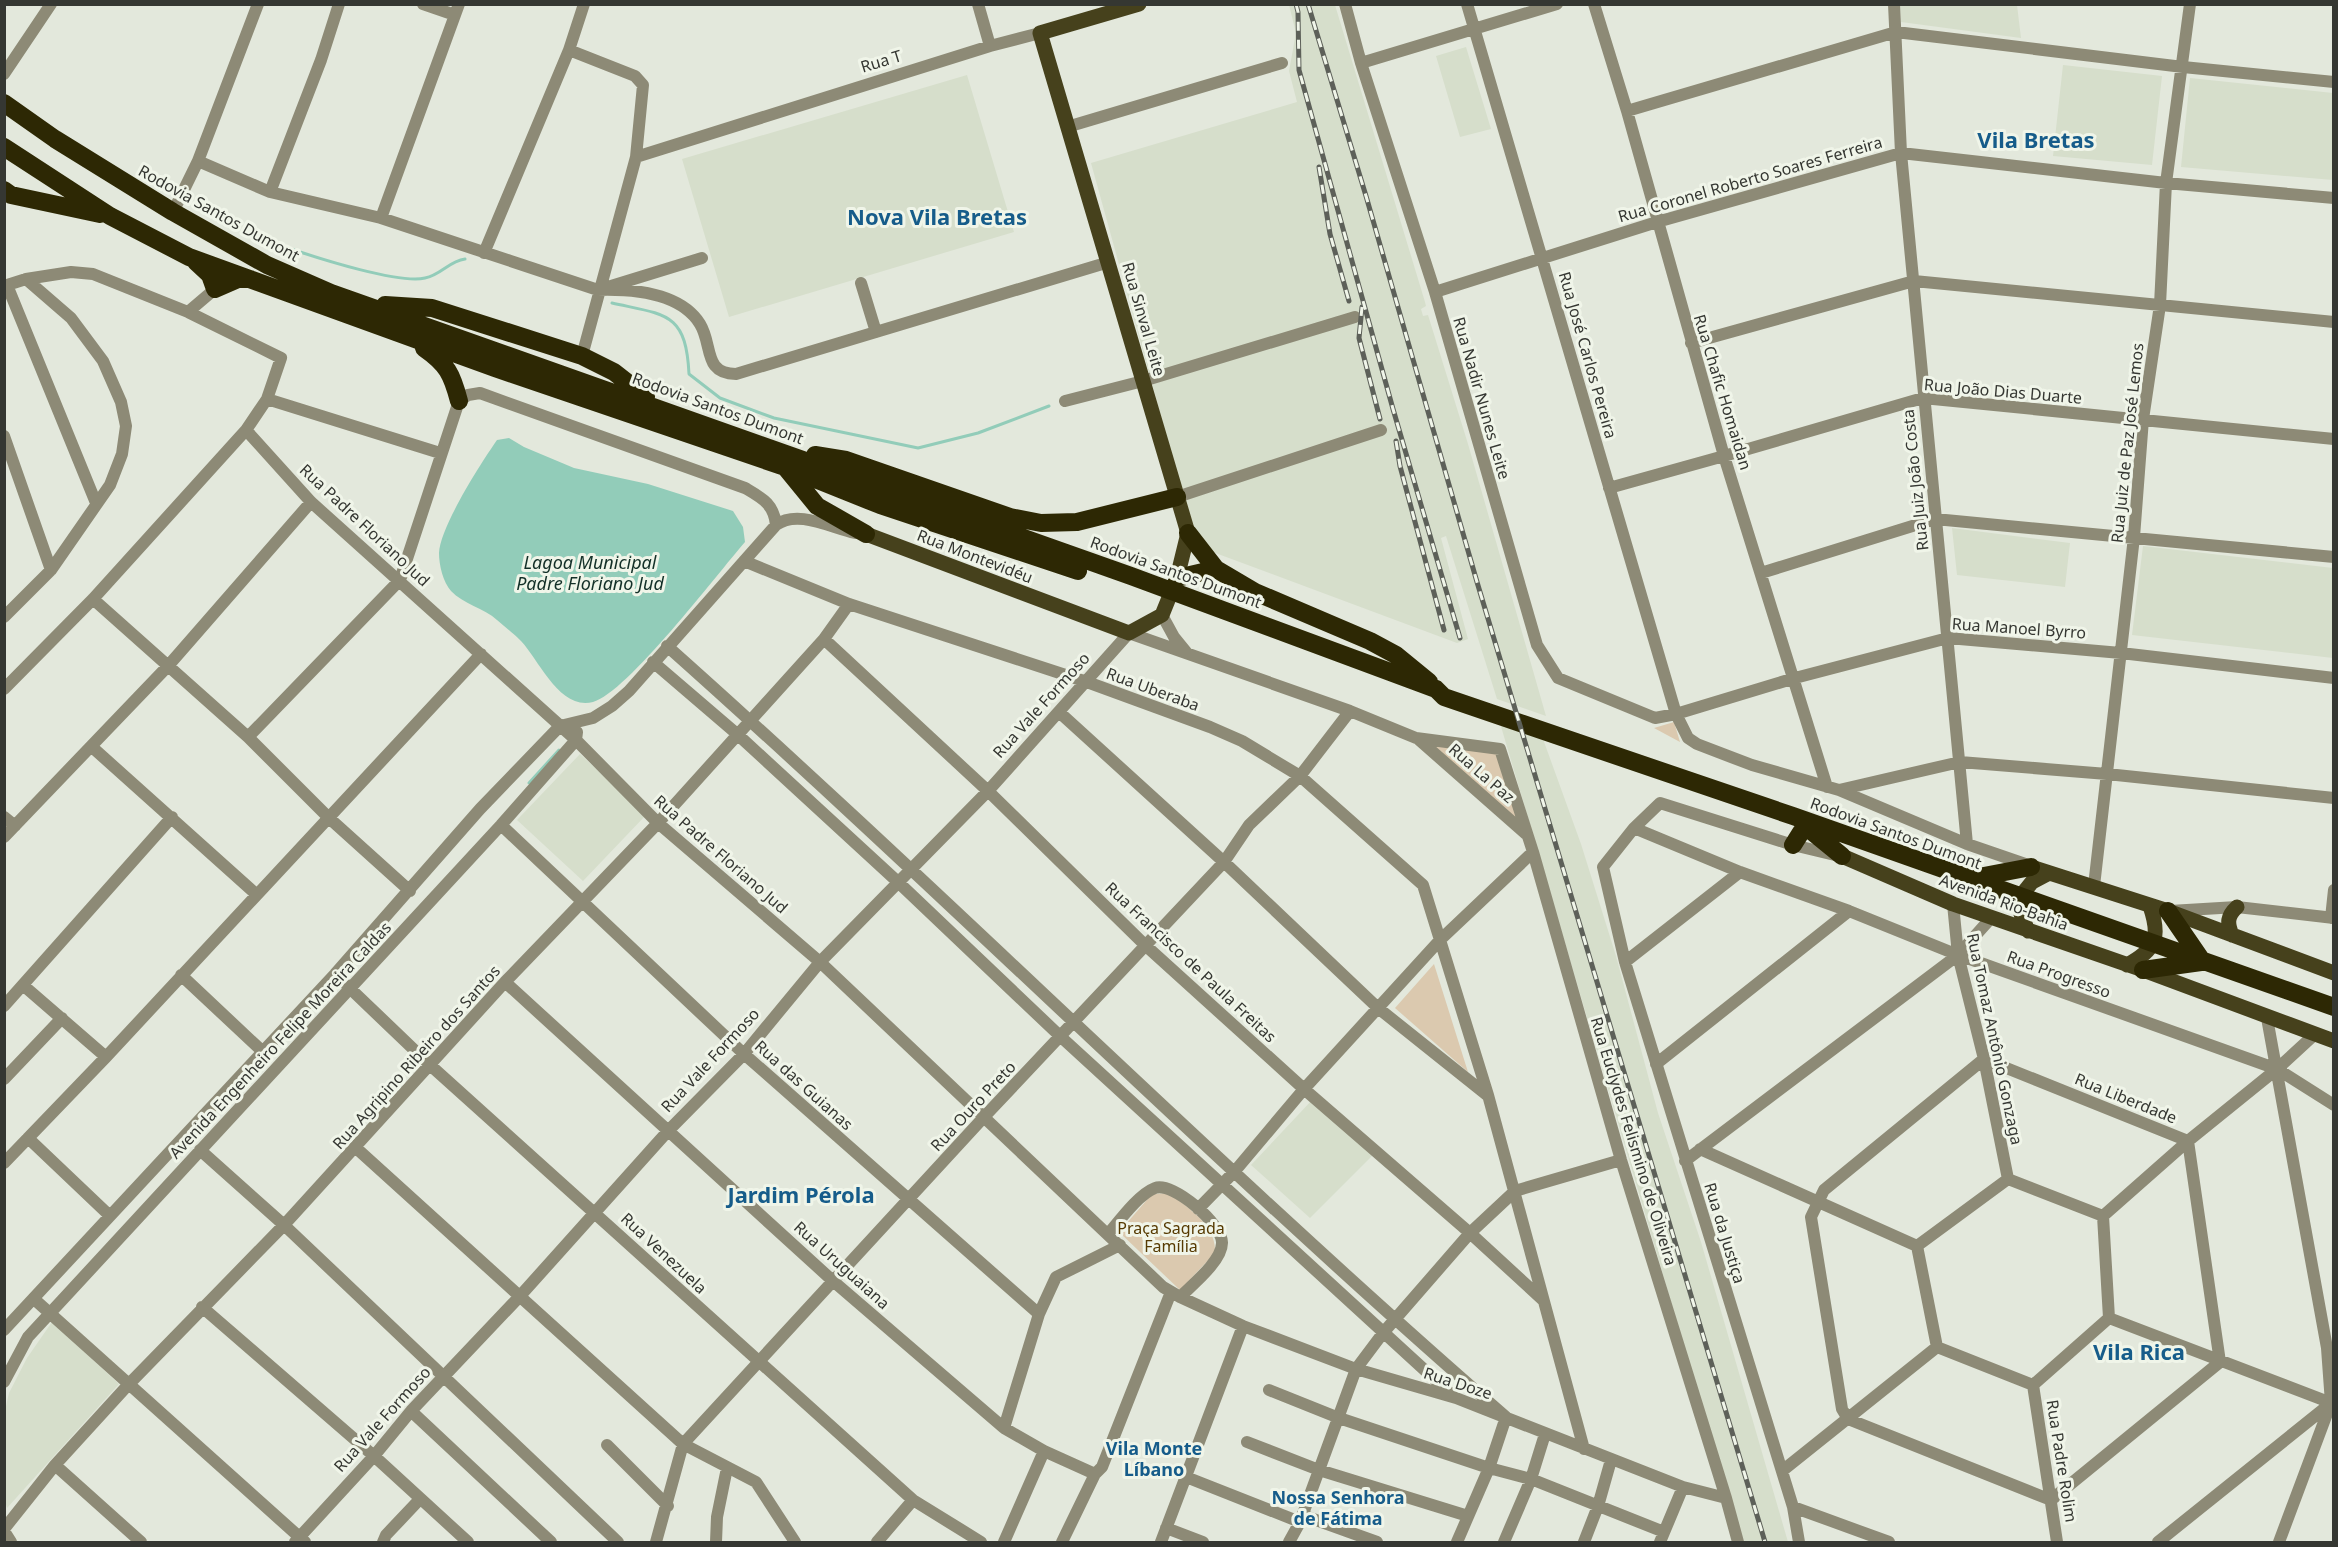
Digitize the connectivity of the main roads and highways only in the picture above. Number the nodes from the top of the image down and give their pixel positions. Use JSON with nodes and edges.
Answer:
{"nodes":[{"id":1,"x":1139,"y":4,"type":"edge"},
{"id":2,"x":1040,"y":33,"type":"joint"},
{"id":3,"x":4,"y":103,"type":"edge"},
{"id":4,"x":4,"y":147,"type":"edge"},
{"id":5,"x":4,"y":190,"type":"edge"},
{"id":6,"x":173,"y":212,"type":"junction"},
{"id":7,"x":110,"y":216,"type":"junction"},
{"id":8,"x":150,"y":236,"type":"junction"},
{"id":9,"x":189,"y":257,"type":"junction"},
{"id":10,"x":252,"y":279,"type":"junction"},
{"id":11,"x":362,"y":304,"type":"junction"},
{"id":12,"x":402,"y":334,"type":"junction"},
{"id":13,"x":459,"y":401,"type":"road end"},
{"id":14,"x":664,"y":409,"type":"junction"},
{"id":15,"x":782,"y":459,"type":"junction"},
{"id":16,"x":1177,"y":496,"type":"junction"},
{"id":17,"x":880,"y":505,"type":"junction"},
{"id":18,"x":1188,"y":533,"type":"junction"},
{"id":19,"x":866,"y":534,"type":"junction"},
{"id":20,"x":1216,"y":569,"type":"junction"},
{"id":21,"x":1177,"y":578,"type":"junction"},
{"id":22,"x":1129,"y":581,"type":"junction"},
{"id":23,"x":1129,"y":633,"type":"joint"},
{"id":24,"x":1440,"y":693,"type":"junction"},
{"id":25,"x":1799,"y":821,"type":"junction"},
{"id":26,"x":1792,"y":845,"type":"road end"},
{"id":27,"x":1842,"y":856,"type":"joint"},
{"id":28,"x":2031,"y":867,"type":"joint"},
{"id":29,"x":2049,"y":873,"type":"junction"},
{"id":30,"x":1967,"y":879,"type":"junction"},
{"id":31,"x":2020,"y":897,"type":"junction"},
{"id":32,"x":2150,"y":906,"type":"junction"},
{"id":33,"x":2237,"y":907,"type":"road end"},
{"id":34,"x":2168,"y":911,"type":"junction"},
{"id":35,"x":2028,"y":931,"type":"junction"},
{"id":36,"x":2232,"y":935,"type":"junction"},
{"id":37,"x":2153,"y":944,"type":"junction"},
{"id":38,"x":2203,"y":962,"type":"junction"},
{"id":39,"x":2135,"y":967,"type":"junction"},
{"id":40,"x":2334,"y":973,"type":"edge"},
{"id":41,"x":2334,"y":1007,"type":"edge"},
{"id":42,"x":2334,"y":1041,"type":"edge"}],
"edges":[{"from":1,"to":2,"type":"main road","name":"Rua T"},
{"from":2,"to":16,"type":"main road","name":"Rua Sinval Leite"},
{"from":3,"to":6,"type":"highway","name":"Rodovia Santos Dumont"},
{"from":4,"to":7,"type":"highway","name":"Rodovia Santos Dumont"},
{"from":5,"to":7,"type":"highway"},
{"from":6,"to":8,"type":"highway"},
{"from":6,"to":11,"type":"highway","name":"Rodovia Santos Dumont"},
{"from":7,"to":8,"type":"highway","name":"Rodovia Santos Dumont"},
{"from":8,"to":9,"type":"highway","name":"Rodovia Santos Dumont"},
{"from":9,"to":10,"type":"highway","name":"Rodovia Santos Dumont"},
{"from":9,"to":10,"type":"highway"},
{"from":10,"to":12,"type":"highway","name":"Rodovia Santos Dumont"},
{"from":11,"to":14,"type":"highway","name":"Rodovia Santos Dumont"},
{"from":11,"to":14,"type":"highway"},
{"from":12,"to":13,"type":"highway"},
{"from":12,"to":15,"type":"highway","name":"Rodovia Santos Dumont"},
{"from":14,"to":15,"type":"highway","name":"Rodovia Santos Dumont"},
{"from":15,"to":16,"type":"highway"},
{"from":15,"to":17,"type":"highway","name":"Rodovia Santos Dumont"},
{"from":15,"to":19,"type":"highway"},
{"from":15,"to":22,"type":"highway","name":"Rodovia Santos Dumont"},
{"from":16,"to":18,"type":"main road","name":"Rua Sinval Leite"},
{"from":17,"to":19,"type":"highway"},
{"from":17,"to":22,"type":"highway","name":"Rodovia Santos Dumont"},
{"from":18,"to":20,"type":"highway"},
{"from":18,"to":21,"type":"main road"},
{"from":19,"to":23,"type":"main road","name":"Rua Montevidéu"},
{"from":20,"to":21,"type":"highway"},
{"from":20,"to":24,"type":"highway"},
{"from":21,"to":23,"type":"main road","name":"Rua Vale Formoso"},
{"from":22,"to":24,"type":"highway","name":"Rodovia Santos Dumont"},
{"from":24,"to":25,"type":"highway","name":"Rodovia Santos Dumont"},
{"from":25,"to":26,"type":"highway"},
{"from":25,"to":27,"type":"highway"},
{"from":25,"to":30,"type":"highway","name":"Rodovia Santos Dumont"},
{"from":27,"to":35,"type":"main road","name":"Avenida Rio-Bahia"},
{"from":28,"to":29,"type":"main road"},
{"from":28,"to":30,"type":"highway"},
{"from":29,"to":31,"type":"main road"},
{"from":29,"to":32,"type":"main road"},
{"from":30,"to":31,"type":"highway","name":"Rodovia Santos Dumont"},
{"from":31,"to":35,"type":"main road"},
{"from":31,"to":37,"type":"highway","name":"Rodovia Santos Dumont"},
{"from":32,"to":34,"type":"main road"},
{"from":32,"to":37,"type":"main road"},
{"from":33,"to":36,"type":"main road"},
{"from":34,"to":36,"type":"main road"},
{"from":34,"to":38,"type":"highway"},
{"from":35,"to":39,"type":"main road","name":"Avenida Rio-Bahia"},
{"from":36,"to":40,"type":"main road"},
{"from":37,"to":38,"type":"highway","name":"Rodovia Santos Dumont"},
{"from":37,"to":39,"type":"main road"},
{"from":38,"to":39,"type":"highway"},
{"from":38,"to":41,"type":"highway","name":"Rodovia Santos Dumont"},
{"from":39,"to":42,"type":"main road","name":"Avenida Rio-Bahia"}]}
